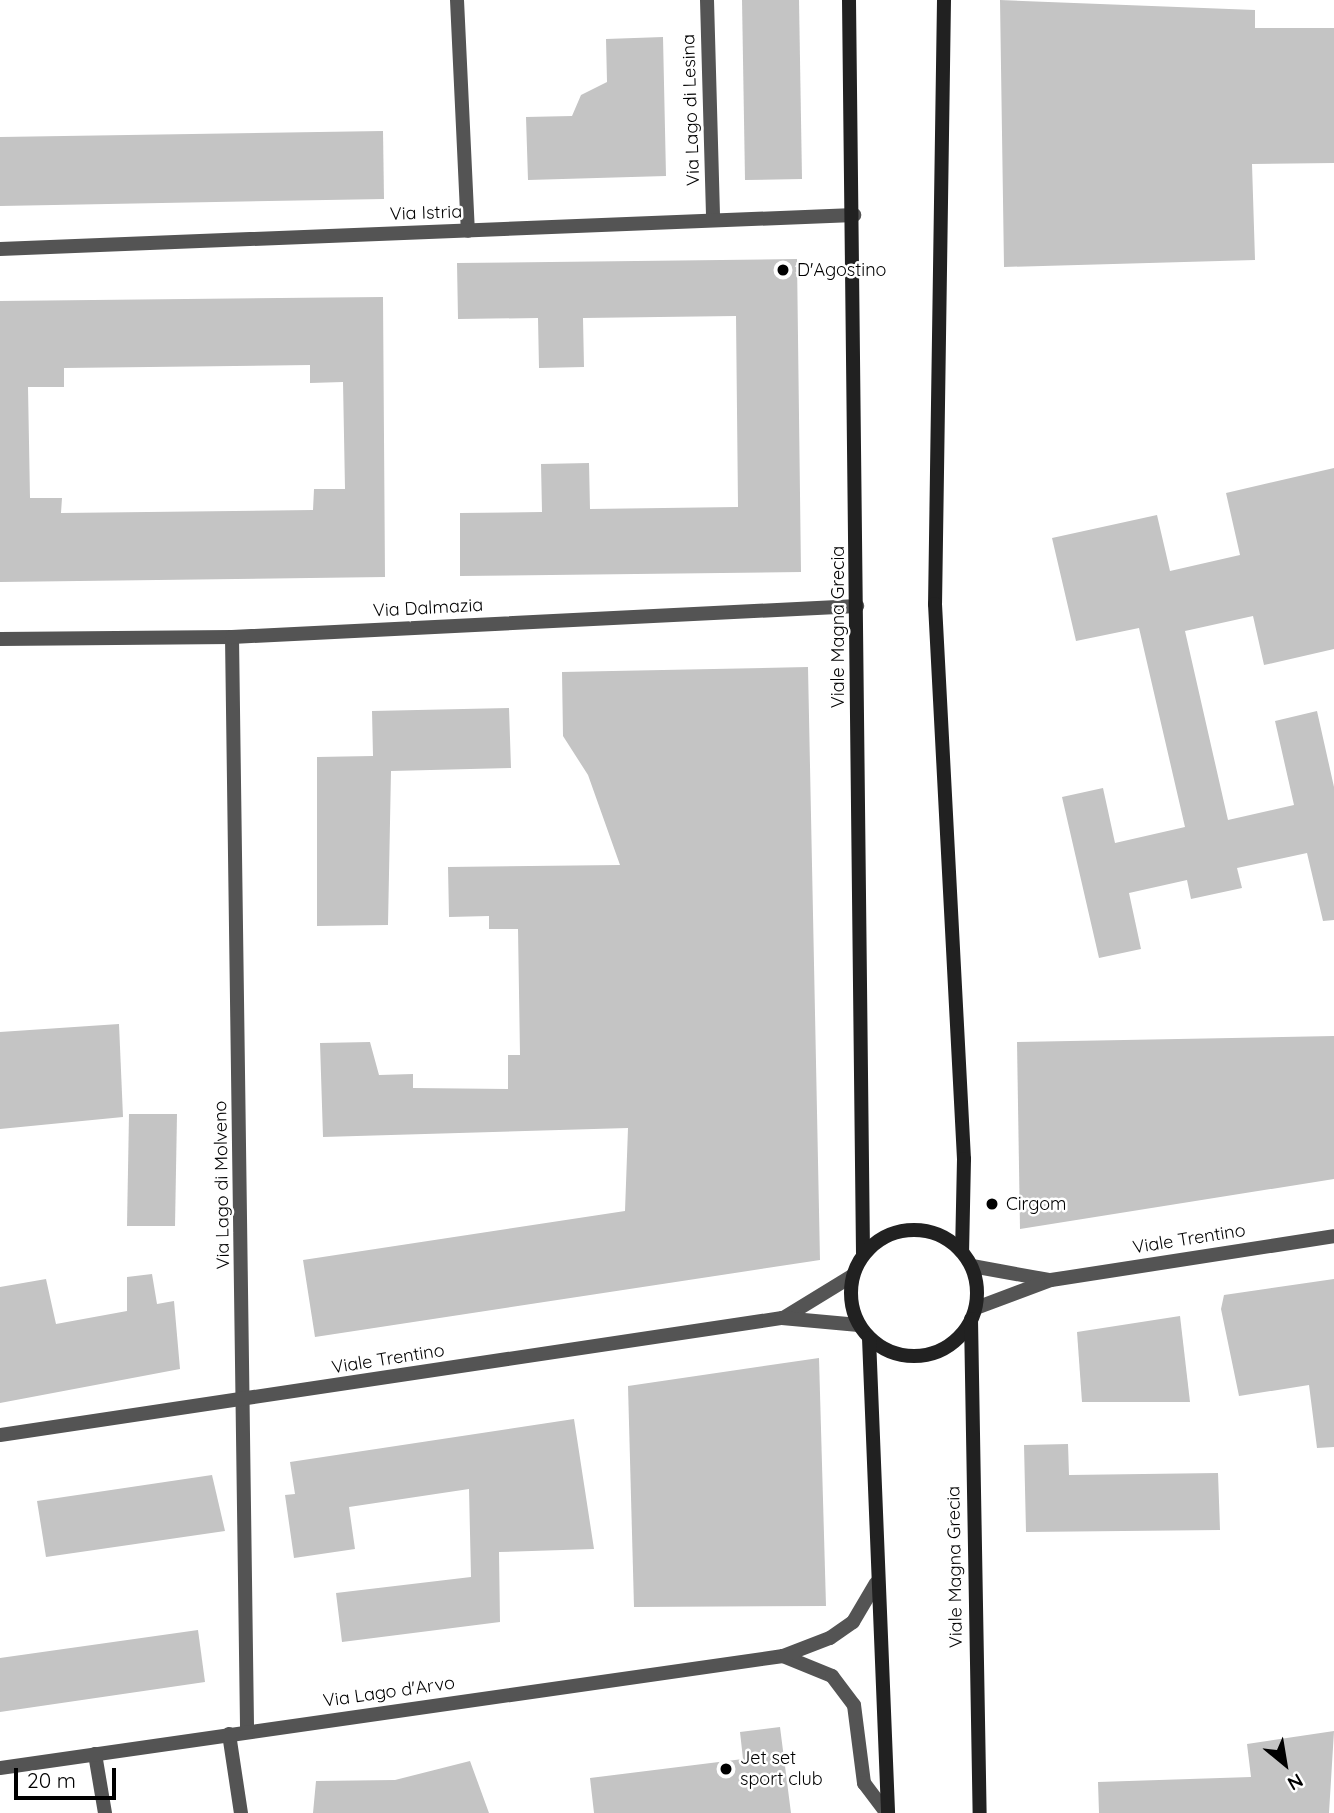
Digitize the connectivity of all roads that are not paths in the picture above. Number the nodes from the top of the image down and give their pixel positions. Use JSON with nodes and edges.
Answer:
{"nodes":[{"id":1,"x":457,"y":0,"type":"edge"},
{"id":2,"x":707,"y":0,"type":"edge"},
{"id":3,"x":849,"y":0,"type":"edge"},
{"id":4,"x":944,"y":0,"type":"edge"},
{"id":5,"x":854,"y":215,"type":"junction"},
{"id":6,"x":713,"y":218,"type":"junction"},
{"id":7,"x":467,"y":231,"type":"junction"},
{"id":8,"x":0,"y":249,"type":"edge"},
{"id":9,"x":857,"y":606,"type":"junction"},
{"id":10,"x":232,"y":637,"type":"junction"},
{"id":11,"x":0,"y":639,"type":"edge"},
{"id":12,"x":1334,"y":1236,"type":"edge"},
{"id":13,"x":962,"y":1251,"type":"junction"},
{"id":14,"x":863,"y":1254,"type":"junction"},
{"id":15,"x":972,"y":1266,"type":"junction"},
{"id":16,"x":852,"y":1276,"type":"junction"},
{"id":17,"x":1051,"y":1280,"type":"junction"},
{"id":18,"x":974,"y":1314,"type":"junction"},
{"id":19,"x":782,"y":1318,"type":"junction"},
{"id":20,"x":859,"y":1325,"type":"junction"},
{"id":21,"x":869,"y":1338,"type":"junction"},
{"id":22,"x":245,"y":1400,"type":"junction"},
{"id":23,"x":0,"y":1435,"type":"edge"},
{"id":24,"x":876,"y":1583,"type":"junction"},
{"id":25,"x":783,"y":1656,"type":"junction"},
{"id":26,"x":247,"y":1731,"type":"junction"},
{"id":27,"x":229,"y":1734,"type":"junction"},
{"id":28,"x":95,"y":1754,"type":"junction"},
{"id":29,"x":0,"y":1768,"type":"edge"},
{"id":30,"x":105,"y":1813,"type":"edge"},
{"id":31,"x":241,"y":1813,"type":"edge"},
{"id":32,"x":887,"y":1813,"type":"edge"},
{"id":33,"x":980,"y":1813,"type":"edge"}],
"edges":[{"from":1,"to":7,"type":"street"},
{"from":2,"to":6,"type":"street","name":"Via Lago di Lesina"},
{"from":3,"to":5,"type":"main road","name":"Viale Magna Grecia"},
{"from":4,"to":13,"type":"main road"},
{"from":5,"to":6,"type":"street","name":"Via Istria"},
{"from":5,"to":9,"type":"main road","name":"Viale Magna Grecia"},
{"from":6,"to":7,"type":"street","name":"Via Istria"},
{"from":7,"to":8,"type":"street","name":"Via Istria"},
{"from":9,"to":10,"type":"street","name":"Via Dalmazia"},
{"from":9,"to":14,"type":"main road","name":"Viale Magna Grecia"},
{"from":10,"to":11,"type":"street","name":"Via Dalmazia"},
{"from":10,"to":22,"type":"street","name":"Via Lago di Molveno"},
{"from":12,"to":17,"type":"street","name":"Viale Trentino"},
{"from":13,"to":14,"type":"main road"},
{"from":13,"to":15,"type":"main road"},
{"from":14,"to":16,"type":"main road"},
{"from":15,"to":17,"type":"street","name":"Viale Trentino"},
{"from":15,"to":18,"type":"main road"},
{"from":16,"to":19,"type":"street","name":"Viale Trentino"},
{"from":16,"to":20,"type":"main road"},
{"from":17,"to":18,"type":"street","name":"Viale Trentino"},
{"from":18,"to":21,"type":"main road"},
{"from":18,"to":33,"type":"main road","name":"Viale Magna Grecia"},
{"from":19,"to":20,"type":"street","name":"Viale Trentino"},
{"from":19,"to":22,"type":"street","name":"Viale Trentino"},
{"from":20,"to":21,"type":"main road"},
{"from":21,"to":24,"type":"main road"},
{"from":22,"to":23,"type":"street","name":"Viale Trentino"},
{"from":22,"to":26,"type":"street","name":"Via Lago di Molveno"},
{"from":24,"to":25,"type":"street","name":"Via Lago d'Arvo"},
{"from":24,"to":32,"type":"main road"},
{"from":25,"to":26,"type":"street","name":"Via Lago d'Arvo"},
{"from":25,"to":32,"type":"street"},
{"from":26,"to":27,"type":"street","name":"Via Lago d'Arvo"},
{"from":27,"to":28,"type":"street","name":"Via Lago d'Arvo"},
{"from":27,"to":31,"type":"street"},
{"from":28,"to":29,"type":"street","name":"Via Lago d'Arvo"},
{"from":28,"to":30,"type":"street"}]}
